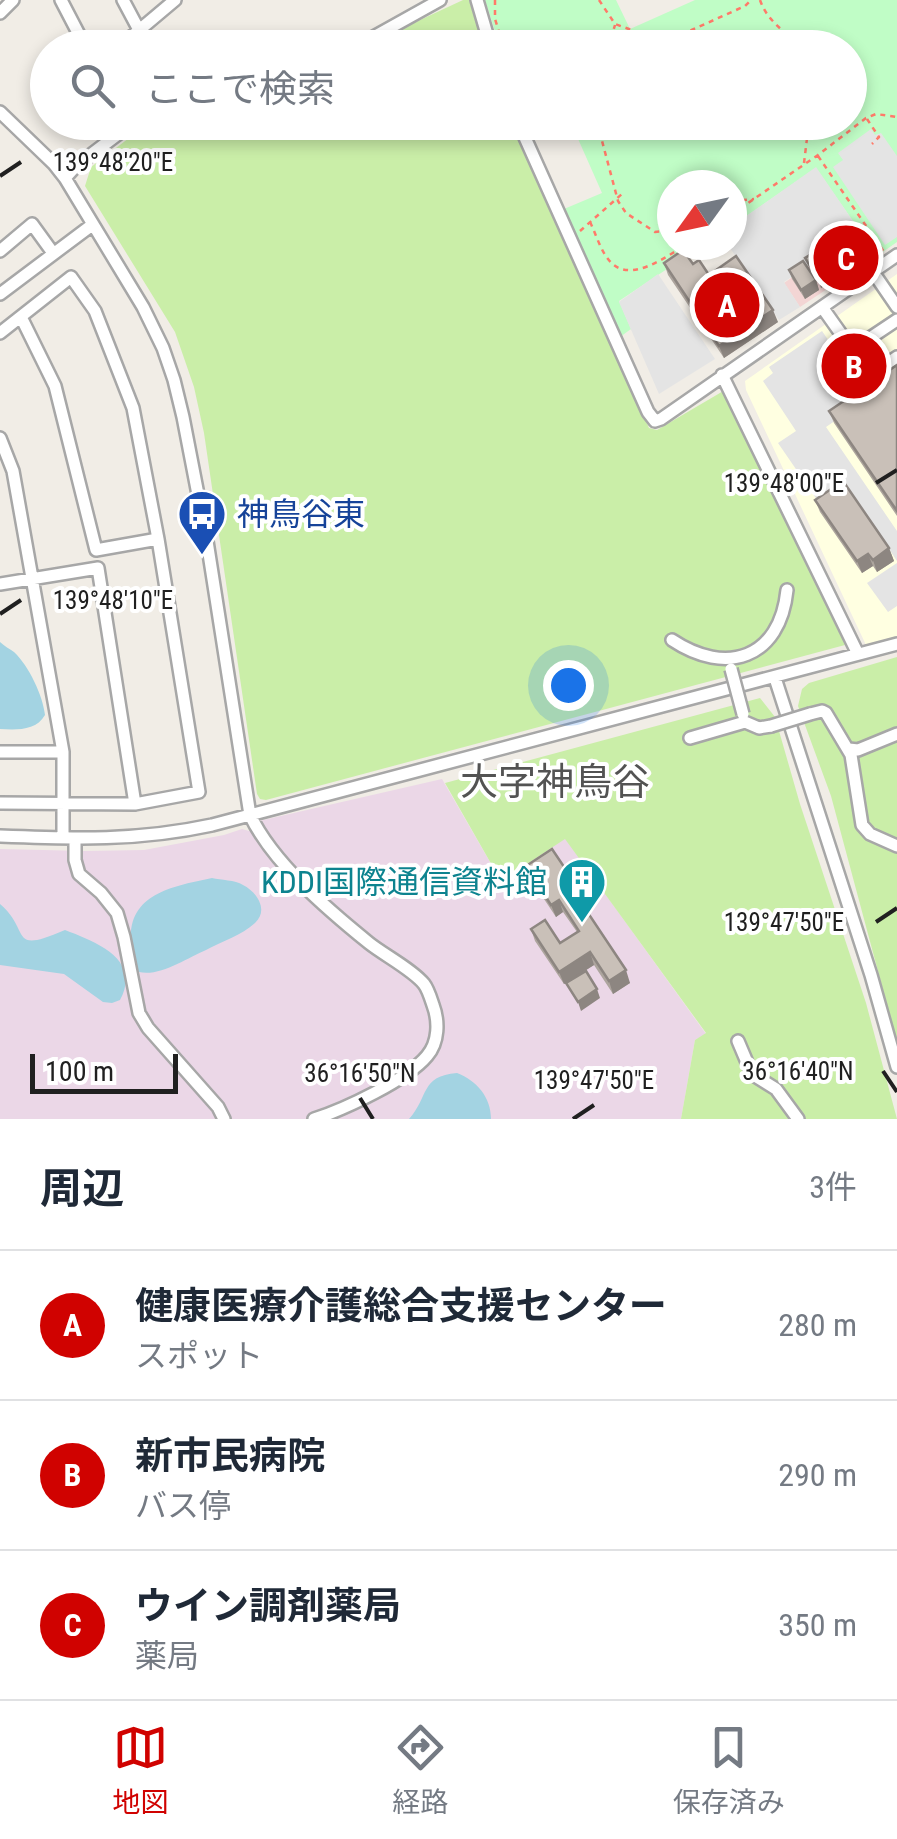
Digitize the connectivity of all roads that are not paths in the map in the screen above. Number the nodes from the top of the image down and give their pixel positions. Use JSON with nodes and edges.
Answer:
{"nodes":[{"id":1,"x":13,"y":0,"type":"edge"},
{"id":2,"x":60,"y":0,"type":"edge"},
{"id":3,"x":123,"y":0,"type":"edge"},
{"id":4,"x":176,"y":0,"type":"edge"},
{"id":5,"x":440,"y":0,"type":"edge"},
{"id":6,"x":477,"y":0,"type":"edge"},
{"id":7,"x":0,"y":13,"type":"edge"},
{"id":8,"x":76,"y":30,"type":"edge"},
{"id":9,"x":139,"y":30,"type":"joint"},
{"id":10,"x":384,"y":30,"type":"edge"},
{"id":11,"x":485,"y":30,"type":"edge"},
{"id":12,"x":0,"y":112,"type":"edge"},
{"id":13,"x":110,"y":140,"type":"edge"},
{"id":14,"x":526,"y":140,"type":"edge"},
{"id":15,"x":65,"y":178,"type":"junction"},
{"id":16,"x":92,"y":224,"type":"junction"},
{"id":17,"x":0,"y":251,"type":"edge"},
{"id":18,"x":53,"y":253,"type":"junction"},
{"id":19,"x":891,"y":254,"type":"edge"},
{"id":20,"x":873,"y":272,"type":"junction"},
{"id":21,"x":0,"y":294,"type":"edge"},
{"id":22,"x":822,"y":307,"type":"junction"},
{"id":23,"x":897,"y":307,"type":"edge"},
{"id":24,"x":21,"y":317,"type":"junction"},
{"id":25,"x":897,"y":320,"type":"edge"},
{"id":26,"x":0,"y":333,"type":"edge"},
{"id":27,"x":852,"y":350,"type":"junction"},
{"id":28,"x":897,"y":357,"type":"edge"},
{"id":29,"x":722,"y":376,"type":"junction"},
{"id":30,"x":0,"y":438,"type":"edge"},
{"id":31,"x":158,"y":539,"type":"junction"},
{"id":32,"x":32,"y":579,"type":"junction"},
{"id":33,"x":0,"y":584,"type":"edge"},
{"id":34,"x":786,"y":590,"type":"dead end"},
{"id":35,"x":672,"y":640,"type":"dead end"},
{"id":36,"x":897,"y":644,"type":"edge"},
{"id":37,"x":858,"y":654,"type":"junction"},
{"id":38,"x":731,"y":664,"type":"junction"},
{"id":39,"x":775,"y":678,"type":"junction"},
{"id":40,"x":744,"y":718,"type":"junction"},
{"id":41,"x":897,"y":734,"type":"edge"},
{"id":42,"x":690,"y":738,"type":"dead end"},
{"id":43,"x":849,"y":750,"type":"junction"},
{"id":44,"x":0,"y":752,"type":"edge"},
{"id":45,"x":64,"y":752,"type":"junction"},
{"id":46,"x":0,"y":803,"type":"edge"},
{"id":47,"x":62,"y":804,"type":"junction"},
{"id":48,"x":135,"y":804,"type":"junction"},
{"id":49,"x":250,"y":815,"type":"junction"},
{"id":50,"x":0,"y":836,"type":"edge"},
{"id":51,"x":70,"y":838,"type":"junction"},
{"id":52,"x":897,"y":846,"type":"edge"},
{"id":53,"x":738,"y":1040,"type":"dead end"},
{"id":54,"x":897,"y":1067,"type":"edge"},
{"id":55,"x":224,"y":1119,"type":"edge"},
{"id":56,"x":314,"y":1119,"type":"edge"},
{"id":57,"x":798,"y":1119,"type":"edge"}],
"edges":[{"from":1,"to":7,"type":"street"},
{"from":2,"to":8,"type":"street"},
{"from":3,"to":9,"type":"street"},
{"from":4,"to":9,"type":"street"},
{"from":5,"to":10,"type":"street"},
{"from":6,"to":11,"type":"street"},
{"from":12,"to":15,"type":"street"},
{"from":13,"to":15,"type":"street"},
{"from":14,"to":29,"type":"street"},
{"from":15,"to":16,"type":"street"},
{"from":16,"to":18,"type":"street"},
{"from":16,"to":49,"type":"street"},
{"from":17,"to":18,"type":"street"},
{"from":18,"to":21,"type":"street"},
{"from":19,"to":20,"type":"street"},
{"from":20,"to":22,"type":"street"},
{"from":20,"to":23,"type":"street"},
{"from":22,"to":27,"type":"street"},
{"from":22,"to":29,"type":"street"},
{"from":24,"to":26,"type":"street"},
{"from":24,"to":31,"type":"street"},
{"from":24,"to":31,"type":"street"},
{"from":25,"to":27,"type":"street"},
{"from":27,"to":28,"type":"street"},
{"from":29,"to":37,"type":"street"},
{"from":30,"to":32,"type":"street"},
{"from":31,"to":48,"type":"street"},
{"from":32,"to":33,"type":"street"},
{"from":32,"to":45,"type":"street"},
{"from":32,"to":48,"type":"street"},
{"from":34,"to":38,"type":"street"},
{"from":35,"to":38,"type":"street"},
{"from":36,"to":37,"type":"street"},
{"from":37,"to":39,"type":"street"},
{"from":38,"to":40,"type":"street","bridge":true},
{"from":39,"to":49,"type":"street"},
{"from":39,"to":54,"type":"street"},
{"from":40,"to":42,"type":"street"},
{"from":40,"to":43,"type":"street","bridge":true},
{"from":41,"to":43,"type":"street"},
{"from":43,"to":52,"type":"street"},
{"from":44,"to":45,"type":"street"},
{"from":45,"to":47,"type":"street"},
{"from":46,"to":47,"type":"street"},
{"from":47,"to":48,"type":"street"},
{"from":47,"to":51,"type":"street"},
{"from":49,"to":51,"type":"street"},
{"from":49,"to":56,"type":"street"},
{"from":50,"to":51,"type":"street"},
{"from":51,"to":55,"type":"street"},
{"from":53,"to":57,"type":"street"}]}
